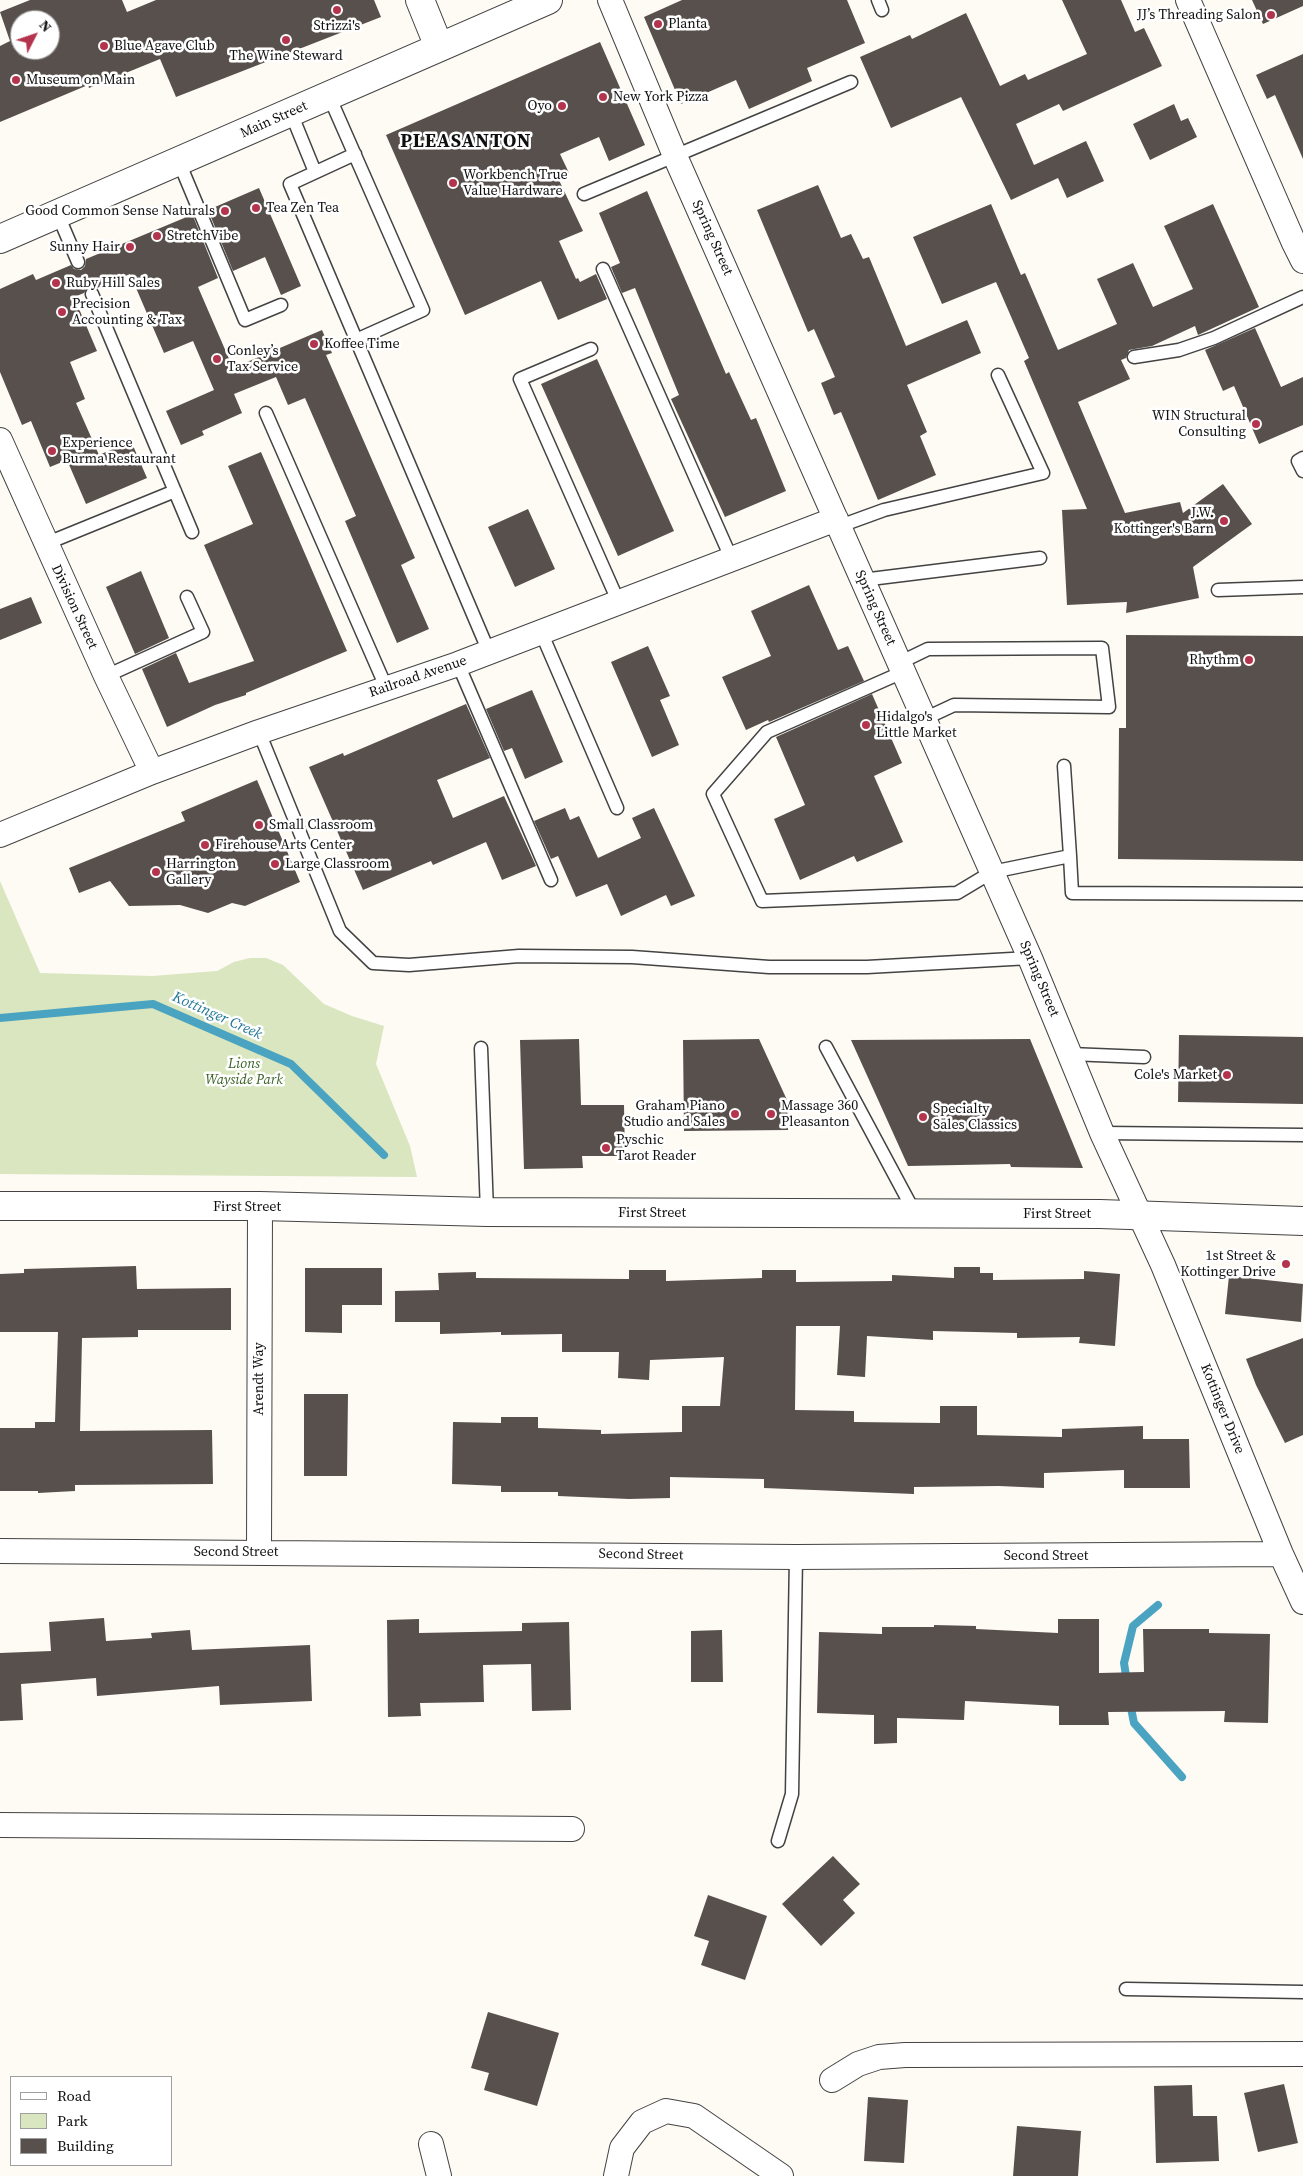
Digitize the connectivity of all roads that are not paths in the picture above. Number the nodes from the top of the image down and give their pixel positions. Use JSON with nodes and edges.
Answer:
{"nodes":[{"id":1,"x":420,"y":0,"type":"edge"},
{"id":2,"x":548,"y":0,"type":"edge"},
{"id":3,"x":610,"y":0,"type":"edge"},
{"id":4,"x":1188,"y":0,"type":"edge"},
{"id":5,"x":439,"y":47,"type":"junction"},
{"id":6,"x":851,"y":82,"type":"dead end"},
{"id":7,"x":329,"y":96,"type":"junction"},
{"id":8,"x":291,"y":113,"type":"junction"},
{"id":9,"x":355,"y":154,"type":"junction"},
{"id":10,"x":675,"y":156,"type":"junction"},
{"id":11,"x":179,"y":162,"type":"junction"},
{"id":12,"x":315,"y":172,"type":"junction"},
{"id":13,"x":584,"y":194,"type":"dead end"},
{"id":14,"x":58,"y":215,"type":"junction"},
{"id":15,"x":0,"y":239,"type":"edge"},
{"id":16,"x":1300,"y":248,"type":"edge"},
{"id":17,"x":78,"y":262,"type":"dead end"},
{"id":18,"x":602,"y":269,"type":"dead end"},
{"id":19,"x":92,"y":294,"type":"dead end"},
{"id":20,"x":1303,"y":297,"type":"edge"},
{"id":21,"x":281,"y":305,"type":"dead end"},
{"id":22,"x":356,"y":340,"type":"junction"},
{"id":23,"x":590,"y":349,"type":"dead end"},
{"id":24,"x":1134,"y":357,"type":"dead end"},
{"id":25,"x":998,"y":375,"type":"dead end"},
{"id":26,"x":266,"y":413,"type":"dead end"},
{"id":27,"x":0,"y":440,"type":"edge"},
{"id":28,"x":1303,"y":458,"type":"edge"},
{"id":29,"x":1303,"y":470,"type":"edge"},
{"id":30,"x":175,"y":490,"type":"junction"},
{"id":31,"x":838,"y":523,"type":"junction"},
{"id":32,"x":192,"y":532,"type":"dead end"},
{"id":33,"x":46,"y":544,"type":"junction"},
{"id":34,"x":1040,"y":558,"type":"dead end"},
{"id":35,"x":732,"y":560,"type":"junction"},
{"id":36,"x":862,"y":580,"type":"junction"},
{"id":37,"x":1303,"y":587,"type":"edge"},
{"id":38,"x":1218,"y":590,"type":"dead end"},
{"id":39,"x":187,"y":597,"type":"dead end"},
{"id":40,"x":619,"y":603,"type":"junction"},
{"id":41,"x":541,"y":632,"type":"junction"},
{"id":42,"x":489,"y":652,"type":"junction"},
{"id":43,"x":458,"y":664,"type":"junction"},
{"id":44,"x":901,"y":667,"type":"junction"},
{"id":45,"x":106,"y":676,"type":"junction"},
{"id":46,"x":386,"y":687,"type":"junction"},
{"id":47,"x":924,"y":719,"type":"junction"},
{"id":48,"x":259,"y":732,"type":"junction"},
{"id":49,"x":1064,"y":766,"type":"dead end"},
{"id":50,"x":152,"y":772,"type":"junction"},
{"id":51,"x":616,"y":808,"type":"dead end"},
{"id":52,"x":0,"y":834,"type":"edge"},
{"id":53,"x":1070,"y":856,"type":"junction"},
{"id":54,"x":992,"y":872,"type":"junction"},
{"id":55,"x":551,"y":880,"type":"dead end"},
{"id":56,"x":1303,"y":894,"type":"edge"},
{"id":57,"x":1030,"y":958,"type":"junction"},
{"id":58,"x":826,"y":1047,"type":"dead end"},
{"id":59,"x":481,"y":1048,"type":"dead end"},
{"id":60,"x":1070,"y":1054,"type":"junction"},
{"id":61,"x":1144,"y":1057,"type":"dead end"},
{"id":62,"x":1102,"y":1132,"type":"junction"},
{"id":63,"x":1303,"y":1135,"type":"edge"},
{"id":64,"x":0,"y":1206,"type":"edge"},
{"id":65,"x":260,"y":1206,"type":"junction"},
{"id":66,"x":487,"y":1212,"type":"junction"},
{"id":67,"x":916,"y":1215,"type":"junction"},
{"id":68,"x":1142,"y":1216,"type":"junction"},
{"id":69,"x":1303,"y":1221,"type":"edge"},
{"id":70,"x":0,"y":1551,"type":"edge"},
{"id":71,"x":259,"y":1552,"type":"junction"},
{"id":72,"x":1281,"y":1554,"type":"junction"},
{"id":73,"x":796,"y":1557,"type":"junction"},
{"id":74,"x":1303,"y":1602,"type":"edge"},
{"id":75,"x":0,"y":1825,"type":"edge"},
{"id":76,"x":572,"y":1829,"type":"dead end"},
{"id":77,"x":778,"y":1841,"type":"dead end"},
{"id":78,"x":1126,"y":1989,"type":"dead end"},
{"id":79,"x":1303,"y":1992,"type":"edge"},
{"id":80,"x":1303,"y":2054,"type":"edge"},
{"id":81,"x":832,"y":2080,"type":"dead end"},
{"id":82,"x":431,"y":2144,"type":"dead end"},
{"id":83,"x":439,"y":2176,"type":"edge"},
{"id":84,"x":616,"y":2176,"type":"edge"},
{"id":85,"x":781,"y":2176,"type":"edge"}],
"edges":[{"from":1,"to":5,"type":"street"},
{"from":2,"to":5,"type":"street","name":"Main Street"},
{"from":3,"to":10,"type":"street","name":"Spring Street"},
{"from":4,"to":16,"type":"street"},
{"from":5,"to":7,"type":"street","name":"Main Street"},
{"from":6,"to":10,"type":"lane"},
{"from":7,"to":8,"type":"street","name":"Main Street"},
{"from":7,"to":9,"type":"lane"},
{"from":8,"to":11,"type":"street","name":"Main Street"},
{"from":8,"to":12,"type":"lane"},
{"from":9,"to":12,"type":"lane"},
{"from":9,"to":22,"type":"lane"},
{"from":10,"to":13,"type":"lane"},
{"from":10,"to":31,"type":"street","name":"Spring Street"},
{"from":11,"to":14,"type":"street","name":"Main Street"},
{"from":11,"to":21,"type":"lane"},
{"from":12,"to":22,"type":"lane"},
{"from":14,"to":15,"type":"street","name":"Main Street"},
{"from":14,"to":17,"type":"lane"},
{"from":18,"to":35,"type":"lane"},
{"from":19,"to":30,"type":"lane"},
{"from":20,"to":24,"type":"lane"},
{"from":22,"to":42,"type":"lane"},
{"from":23,"to":40,"type":"lane"},
{"from":25,"to":31,"type":"lane"},
{"from":26,"to":46,"type":"lane"},
{"from":27,"to":33,"type":"street","name":"Division Street"},
{"from":28,"to":29,"type":"lane"},
{"from":30,"to":32,"type":"lane"},
{"from":30,"to":33,"type":"lane"},
{"from":31,"to":35,"type":"street","name":"Railroad Avenue"},
{"from":31,"to":36,"type":"street","name":"Spring Street"},
{"from":33,"to":45,"type":"street","name":"Division Street"},
{"from":34,"to":36,"type":"lane"},
{"from":35,"to":40,"type":"street","name":"Railroad Avenue"},
{"from":36,"to":44,"type":"street","name":"Spring Street"},
{"from":37,"to":38,"type":"lane"},
{"from":39,"to":45,"type":"lane"},
{"from":40,"to":41,"type":"street","name":"Railroad Avenue"},
{"from":41,"to":42,"type":"street","name":"Railroad Avenue"},
{"from":41,"to":51,"type":"lane"},
{"from":42,"to":43,"type":"street","name":"Railroad Avenue"},
{"from":43,"to":46,"type":"street","name":"Railroad Avenue"},
{"from":43,"to":55,"type":"lane"},
{"from":44,"to":47,"type":"street","name":"Spring Street"},
{"from":44,"to":47,"type":"lane"},
{"from":44,"to":54,"type":"lane"},
{"from":45,"to":50,"type":"street","name":"Division Street"},
{"from":46,"to":48,"type":"street","name":"Railroad Avenue"},
{"from":47,"to":54,"type":"street","name":"Spring Street"},
{"from":48,"to":50,"type":"street","name":"Railroad Avenue"},
{"from":48,"to":57,"type":"lane"},
{"from":49,"to":53,"type":"lane"},
{"from":50,"to":52,"type":"street","name":"Railroad Avenue"},
{"from":53,"to":54,"type":"lane"},
{"from":53,"to":56,"type":"lane"},
{"from":54,"to":57,"type":"street","name":"Spring Street"},
{"from":57,"to":60,"type":"street","name":"Spring Street"},
{"from":58,"to":67,"type":"lane"},
{"from":59,"to":66,"type":"lane"},
{"from":60,"to":61,"type":"lane"},
{"from":60,"to":62,"type":"street","name":"Spring Street"},
{"from":62,"to":63,"type":"lane"},
{"from":62,"to":68,"type":"street","name":"Spring Street"},
{"from":64,"to":65,"type":"street","name":"First Street"},
{"from":65,"to":66,"type":"street","name":"First Street"},
{"from":65,"to":71,"type":"street","name":"Arendt Way"},
{"from":66,"to":67,"type":"street","name":"First Street"},
{"from":67,"to":68,"type":"street","name":"First Street"},
{"from":68,"to":69,"type":"street","name":"First Street"},
{"from":68,"to":72,"type":"street","name":"Kottinger Drive"},
{"from":70,"to":71,"type":"street","name":"Second Street"},
{"from":71,"to":73,"type":"street","name":"Second Street"},
{"from":72,"to":73,"type":"street","name":"Second Street"},
{"from":72,"to":74,"type":"street","name":"Kottinger Drive"},
{"from":73,"to":77,"type":"lane"},
{"from":75,"to":76,"type":"street"},
{"from":78,"to":79,"type":"lane"},
{"from":80,"to":81,"type":"street"},
{"from":82,"to":83,"type":"street"},
{"from":84,"to":85,"type":"street"}]}
